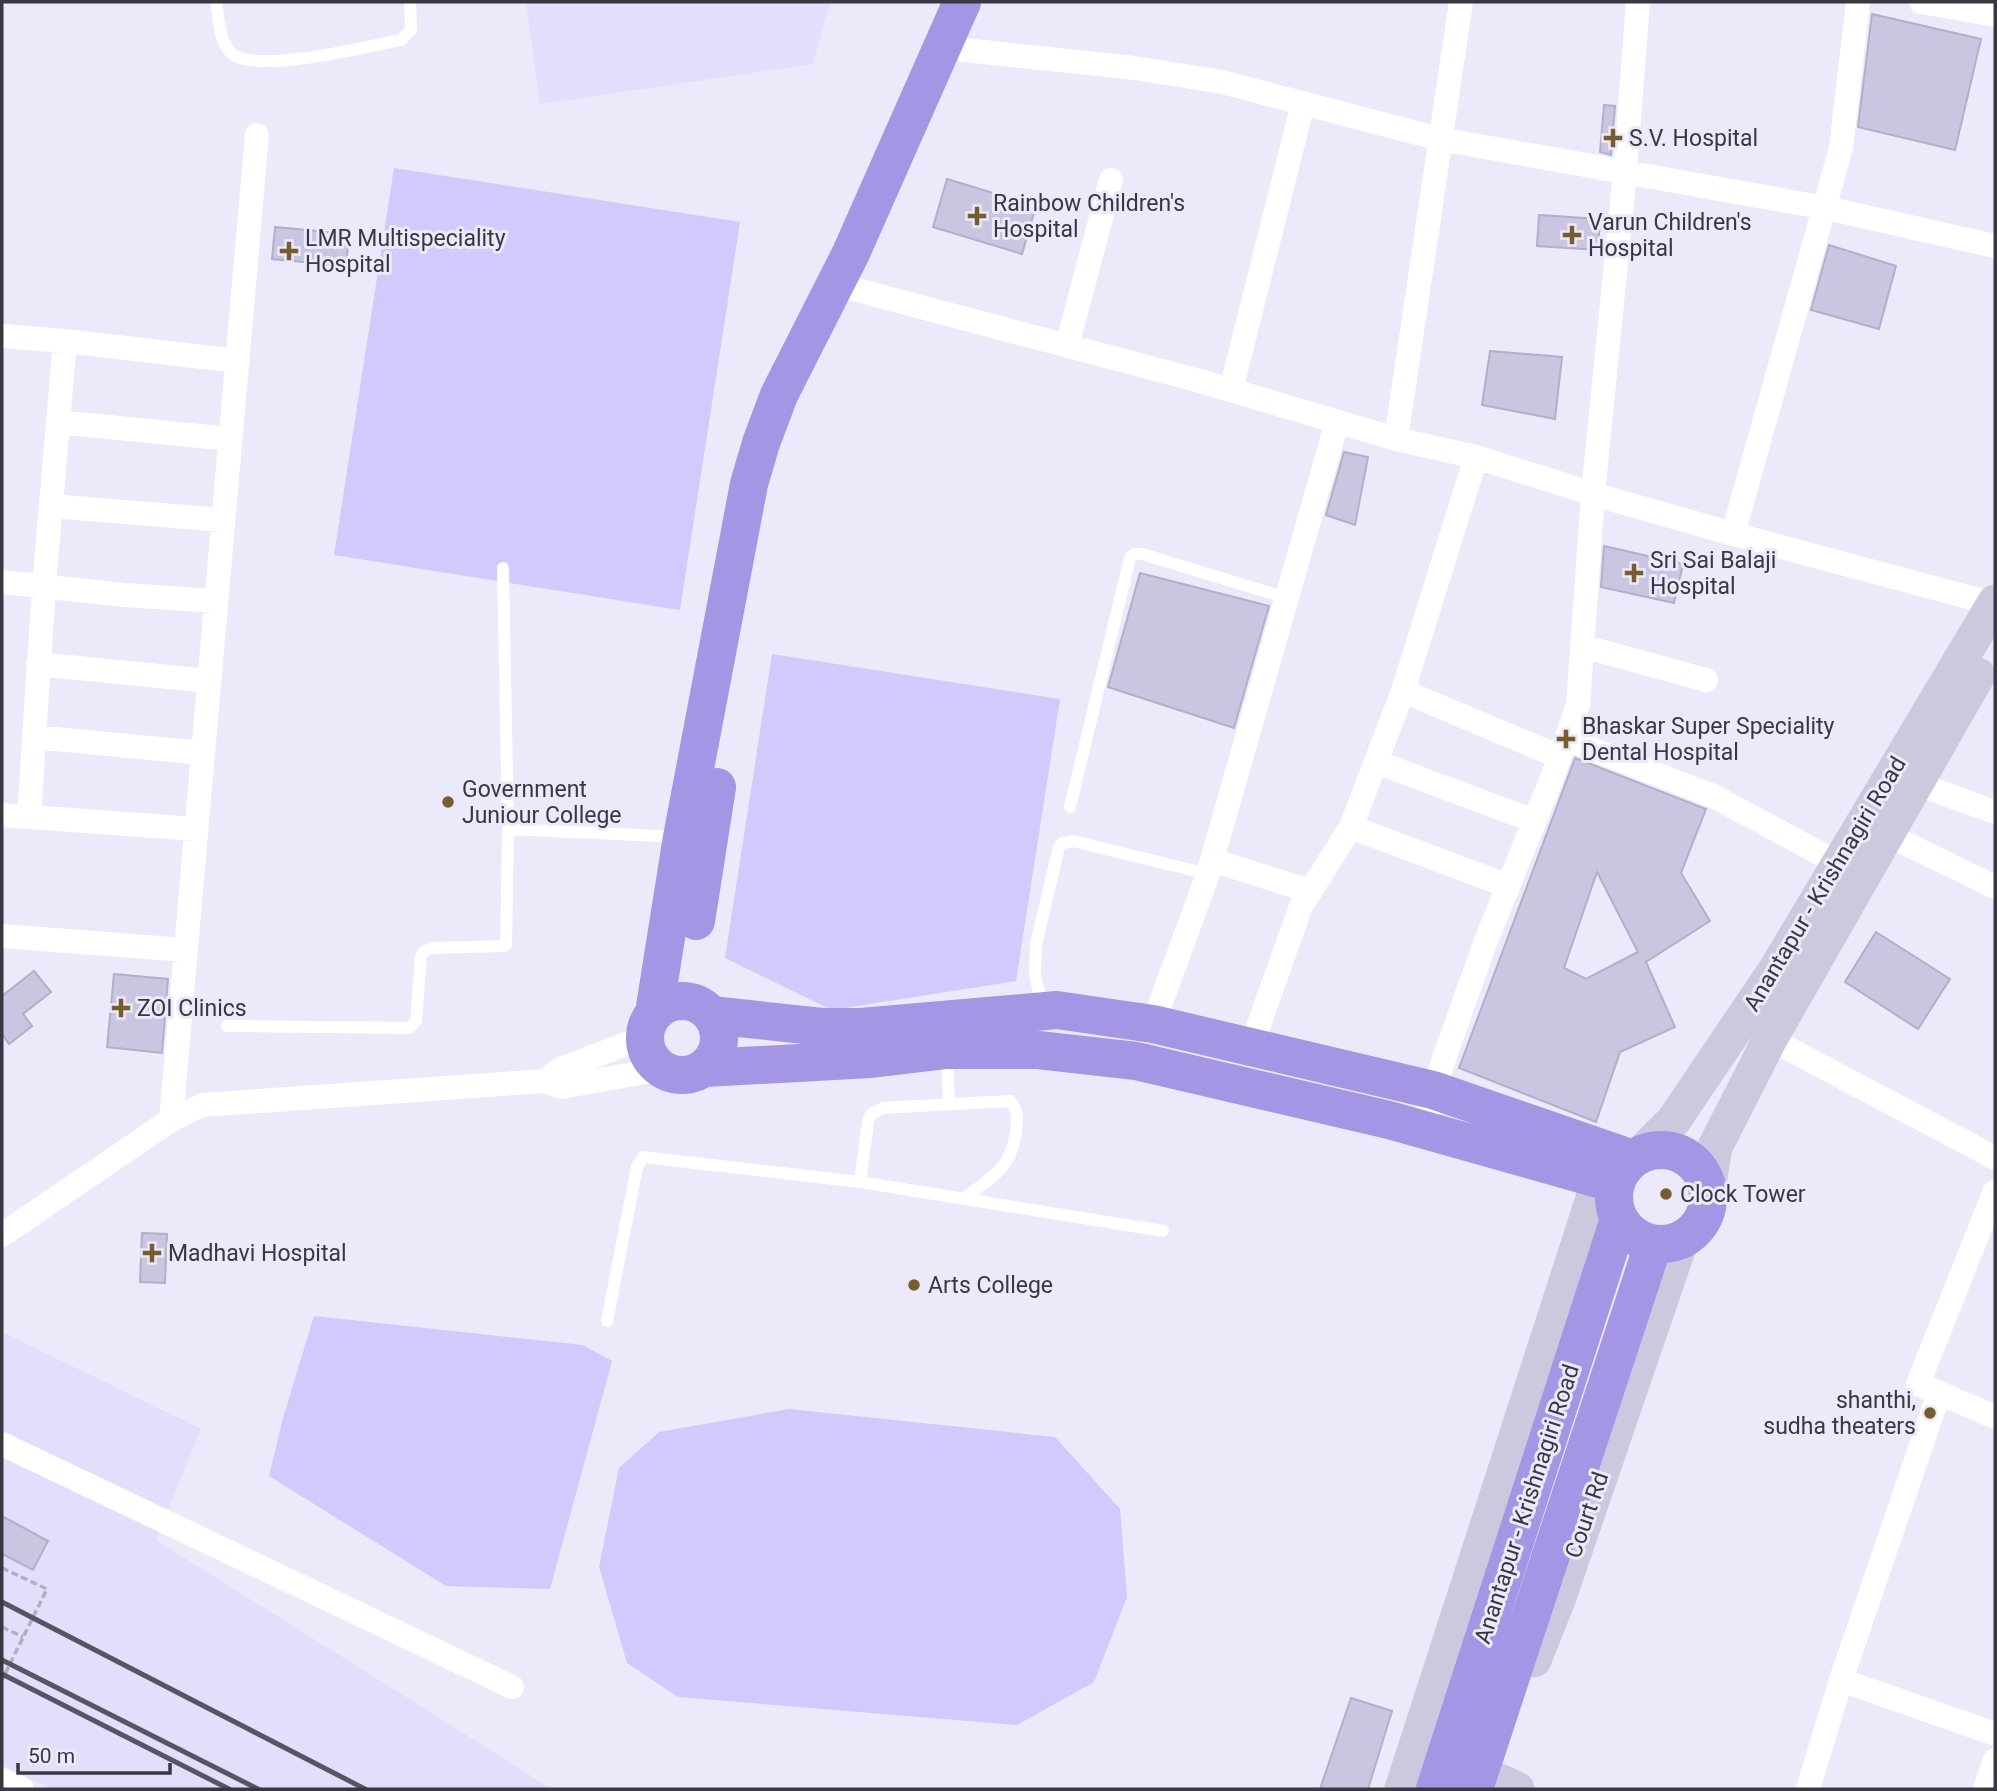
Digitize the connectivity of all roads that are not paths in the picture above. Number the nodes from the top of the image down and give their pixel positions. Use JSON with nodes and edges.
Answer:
{"nodes":[{"id":1,"x":216,"y":2,"type":"edge"},
{"id":2,"x":411,"y":2,"type":"edge"},
{"id":3,"x":962,"y":2,"type":"edge"},
{"id":4,"x":985,"y":2,"type":"edge"},
{"id":5,"x":1461,"y":2,"type":"edge"},
{"id":6,"x":1638,"y":2,"type":"edge"},
{"id":7,"x":1858,"y":2,"type":"edge"},
{"id":8,"x":1921,"y":2,"type":"edge"},
{"id":9,"x":1995,"y":15,"type":"edge"},
{"id":10,"x":964,"y":50,"type":"junction"},
{"id":11,"x":1303,"y":103,"type":"junction"},
{"id":12,"x":257,"y":135,"type":"dead end"},
{"id":13,"x":1440,"y":139,"type":"junction"},
{"id":14,"x":1625,"y":172,"type":"junction"},
{"id":15,"x":1111,"y":180,"type":"dead end"},
{"id":16,"x":1826,"y":208,"type":"junction"},
{"id":17,"x":1995,"y":246,"type":"edge"},
{"id":18,"x":847,"y":287,"type":"junction"},
{"id":19,"x":2,"y":336,"type":"edge"},
{"id":20,"x":65,"y":341,"type":"junction"},
{"id":21,"x":1066,"y":346,"type":"junction"},
{"id":22,"x":238,"y":361,"type":"junction"},
{"id":23,"x":1231,"y":390,"type":"junction"},
{"id":24,"x":58,"y":422,"type":"junction"},
{"id":25,"x":1338,"y":422,"type":"junction"},
{"id":26,"x":230,"y":439,"type":"junction"},
{"id":27,"x":1396,"y":439,"type":"junction"},
{"id":28,"x":1476,"y":457,"type":"junction"},
{"id":29,"x":1593,"y":494,"type":"junction"},
{"id":30,"x":51,"y":506,"type":"junction"},
{"id":31,"x":223,"y":520,"type":"junction"},
{"id":32,"x":1733,"y":534,"type":"junction"},
{"id":33,"x":503,"y":568,"type":"dead end"},
{"id":34,"x":2,"y":582,"type":"edge"},
{"id":35,"x":44,"y":586,"type":"junction"},
{"id":36,"x":1287,"y":598,"type":"junction"},
{"id":37,"x":216,"y":601,"type":"junction"},
{"id":38,"x":1995,"y":603,"type":"edge"},
{"id":39,"x":1995,"y":645,"type":"edge"},
{"id":40,"x":1582,"y":646,"type":"junction"},
{"id":41,"x":38,"y":664,"type":"junction"},
{"id":42,"x":1706,"y":680,"type":"dead end"},
{"id":43,"x":209,"y":681,"type":"junction"},
{"id":44,"x":1403,"y":691,"type":"junction"},
{"id":45,"x":34,"y":737,"type":"junction"},
{"id":46,"x":1563,"y":748,"type":"junction"},
{"id":47,"x":203,"y":753,"type":"junction"},
{"id":48,"x":1376,"y":762,"type":"junction"},
{"id":49,"x":1917,"y":784,"type":"junction"},
{"id":50,"x":1070,"y":807,"type":"dead end"},
{"id":51,"x":1995,"y":812,"type":"edge"},
{"id":52,"x":2,"y":815,"type":"edge"},
{"id":53,"x":29,"y":817,"type":"junction"},
{"id":54,"x":1535,"y":821,"type":"junction"},
{"id":55,"x":1351,"y":827,"type":"junction"},
{"id":56,"x":196,"y":828,"type":"junction"},
{"id":57,"x":508,"y":829,"type":"junction"},
{"id":58,"x":1888,"y":835,"type":"junction"},
{"id":59,"x":682,"y":837,"type":"junction"},
{"id":60,"x":1838,"y":863,"type":"junction"},
{"id":61,"x":1210,"y":867,"type":"junction"},
{"id":62,"x":1508,"y":886,"type":"junction"},
{"id":63,"x":1995,"y":887,"type":"edge"},
{"id":64,"x":1310,"y":891,"type":"junction"},
{"id":65,"x":2,"y":936,"type":"edge"},
{"id":66,"x":185,"y":950,"type":"junction"},
{"id":67,"x":1153,"y":1024,"type":"junction"},
{"id":68,"x":227,"y":1026,"type":"dead end"},
{"id":69,"x":671,"y":1027,"type":"junction"},
{"id":70,"x":1041,"y":1031,"type":"junction"},
{"id":71,"x":946,"y":1035,"type":"junction"},
{"id":72,"x":1770,"y":1039,"type":"junction"},
{"id":73,"x":1251,"y":1047,"type":"junction"},
{"id":74,"x":705,"y":1068,"type":"junction"},
{"id":75,"x":545,"y":1081,"type":"junction"},
{"id":76,"x":1433,"y":1090,"type":"junction"},
{"id":77,"x":949,"y":1103,"type":"junction"},
{"id":78,"x":171,"y":1120,"type":"junction"},
{"id":79,"x":1422,"y":1131,"type":"junction"},
{"id":80,"x":1995,"y":1158,"type":"edge"},
{"id":81,"x":1621,"y":1180,"type":"junction"},
{"id":82,"x":860,"y":1182,"type":"junction"},
{"id":83,"x":1708,"y":1188,"type":"junction"},
{"id":84,"x":1995,"y":1191,"type":"edge"},
{"id":85,"x":965,"y":1198,"type":"junction"},
{"id":86,"x":1163,"y":1231,"type":"dead end"},
{"id":87,"x":2,"y":1235,"type":"edge"},
{"id":88,"x":1667,"y":1243,"type":"junction"},
{"id":89,"x":607,"y":1321,"type":"dead end"},
{"id":90,"x":1939,"y":1393,"type":"junction"},
{"id":91,"x":1995,"y":1417,"type":"edge"},
{"id":92,"x":2,"y":1444,"type":"edge"},
{"id":93,"x":1841,"y":1680,"type":"junction"},
{"id":94,"x":512,"y":1687,"type":"dead end"},
{"id":95,"x":1995,"y":1734,"type":"edge"},
{"id":96,"x":1995,"y":1760,"type":"edge"},
{"id":97,"x":2,"y":1780,"type":"edge"},
{"id":98,"x":1495,"y":1787,"type":"edge"},
{"id":99,"x":22,"y":1789,"type":"edge"},
{"id":100,"x":1402,"y":1789,"type":"edge"},
{"id":101,"x":1435,"y":1789,"type":"edge"},
{"id":102,"x":1808,"y":1789,"type":"edge"},
{"id":103,"x":1985,"y":1789,"type":"edge"}],
"edges":[{"from":1,"to":2,"type":"lane"},
{"from":3,"to":18,"type":"highway"},
{"from":4,"to":10,"type":"highway"},
{"from":5,"to":13,"type":"street"},
{"from":6,"to":14,"type":"street"},
{"from":7,"to":16,"type":"street"},
{"from":8,"to":9,"type":"street"},
{"from":10,"to":11,"type":"street"},
{"from":10,"to":18,"type":"highway"},
{"from":11,"to":13,"type":"street"},
{"from":11,"to":23,"type":"street"},
{"from":12,"to":22,"type":"street"},
{"from":13,"to":14,"type":"street"},
{"from":13,"to":27,"type":"street"},
{"from":14,"to":16,"type":"street"},
{"from":14,"to":29,"type":"street"},
{"from":15,"to":21,"type":"street"},
{"from":16,"to":17,"type":"street"},
{"from":16,"to":32,"type":"street"},
{"from":18,"to":21,"type":"street"},
{"from":18,"to":59,"type":"highway"},
{"from":18,"to":69,"type":"highway"},
{"from":19,"to":20,"type":"street"},
{"from":20,"to":22,"type":"street"},
{"from":20,"to":24,"type":"street"},
{"from":21,"to":23,"type":"street"},
{"from":22,"to":26,"type":"street"},
{"from":23,"to":25,"type":"street"},
{"from":24,"to":26,"type":"street"},
{"from":24,"to":30,"type":"street"},
{"from":25,"to":27,"type":"street"},
{"from":25,"to":36,"type":"street"},
{"from":26,"to":31,"type":"street"},
{"from":27,"to":28,"type":"street"},
{"from":28,"to":29,"type":"street"},
{"from":28,"to":44,"type":"street"},
{"from":29,"to":32,"type":"street"},
{"from":29,"to":40,"type":"street"},
{"from":30,"to":31,"type":"street"},
{"from":30,"to":35,"type":"street"},
{"from":31,"to":37,"type":"street"},
{"from":32,"to":38,"type":"street"},
{"from":33,"to":57,"type":"lane"},
{"from":34,"to":35,"type":"street"},
{"from":35,"to":37,"type":"street"},
{"from":35,"to":41,"type":"street"},
{"from":36,"to":50,"type":"lane"},
{"from":36,"to":61,"type":"street"},
{"from":37,"to":43,"type":"street"},
{"from":38,"to":60,"type":"main road","name":"Anantapur - Krishnagiri Road"},
{"from":39,"to":49,"type":"main road","name":"Anantapur - Krishnagiri Road"},
{"from":40,"to":42,"type":"street"},
{"from":40,"to":46,"type":"street"},
{"from":41,"to":43,"type":"street"},
{"from":41,"to":45,"type":"street"},
{"from":43,"to":47,"type":"street"},
{"from":44,"to":46,"type":"street"},
{"from":44,"to":48,"type":"street"},
{"from":45,"to":47,"type":"street"},
{"from":45,"to":53,"type":"street"},
{"from":46,"to":54,"type":"street"},
{"from":46,"to":60,"type":"street"},
{"from":47,"to":56,"type":"street"},
{"from":48,"to":54,"type":"street"},
{"from":48,"to":55,"type":"street"},
{"from":49,"to":51,"type":"street"},
{"from":49,"to":58,"type":"main road","name":"Anantapur - Krishnagiri Road"},
{"from":52,"to":53,"type":"street"},
{"from":53,"to":56,"type":"street"},
{"from":54,"to":62,"type":"street"},
{"from":55,"to":62,"type":"street"},
{"from":55,"to":64,"type":"street"},
{"from":56,"to":66,"type":"street"},
{"from":57,"to":59,"type":"lane"},
{"from":57,"to":68,"type":"lane"},
{"from":58,"to":63,"type":"street"},
{"from":58,"to":72,"type":"main road","name":"Anantapur - Krishnagiri Road"},
{"from":59,"to":69,"type":"highway"},
{"from":60,"to":81,"type":"main road","name":"Anantapur - Krishnagiri Road"},
{"from":61,"to":64,"type":"street"},
{"from":61,"to":67,"type":"street"},
{"from":61,"to":70,"type":"lane"},
{"from":62,"to":76,"type":"street"},
{"from":64,"to":73,"type":"street"},
{"from":65,"to":66,"type":"street"},
{"from":66,"to":78,"type":"street"},
{"from":67,"to":70,"type":"highway"},
{"from":67,"to":73,"type":"highway"},
{"from":69,"to":71,"type":"highway"},
{"from":69,"to":74,"type":"highway"},
{"from":69,"to":74,"type":"highway"},
{"from":69,"to":75,"type":"street"},
{"from":69,"to":75,"type":"street"},
{"from":70,"to":71,"type":"highway"},
{"from":70,"to":79,"type":"highway"},
{"from":71,"to":74,"type":"highway"},
{"from":71,"to":77,"type":"lane"},
{"from":72,"to":80,"type":"street"},
{"from":72,"to":83,"type":"main road","name":"Anantapur - Krishnagiri Road"},
{"from":73,"to":76,"type":"highway"},
{"from":75,"to":78,"type":"street"},
{"from":76,"to":79,"type":"street"},
{"from":76,"to":81,"type":"highway"},
{"from":77,"to":82,"type":"lane"},
{"from":77,"to":85,"type":"lane"},
{"from":78,"to":87,"type":"street"},
{"from":79,"to":81,"type":"highway"},
{"from":81,"to":83,"type":"highway"},
{"from":81,"to":88,"type":"highway"},
{"from":81,"to":100,"type":"main road"},
{"from":81,"to":101,"type":"highway","name":"Anantapur - Krishnagiri Road"},
{"from":82,"to":85,"type":"lane"},
{"from":82,"to":89,"type":"lane"},
{"from":83,"to":88,"type":"highway","name":"Anantapur - Krishnagiri Road"},
{"from":84,"to":90,"type":"street"},
{"from":85,"to":86,"type":"lane"},
{"from":88,"to":98,"type":"highway"},
{"from":90,"to":91,"type":"street"},
{"from":90,"to":93,"type":"street"},
{"from":92,"to":94,"type":"street"},
{"from":93,"to":95,"type":"street"},
{"from":93,"to":102,"type":"street"},
{"from":96,"to":103,"type":"street"},
{"from":97,"to":99,"type":"street"}]}
